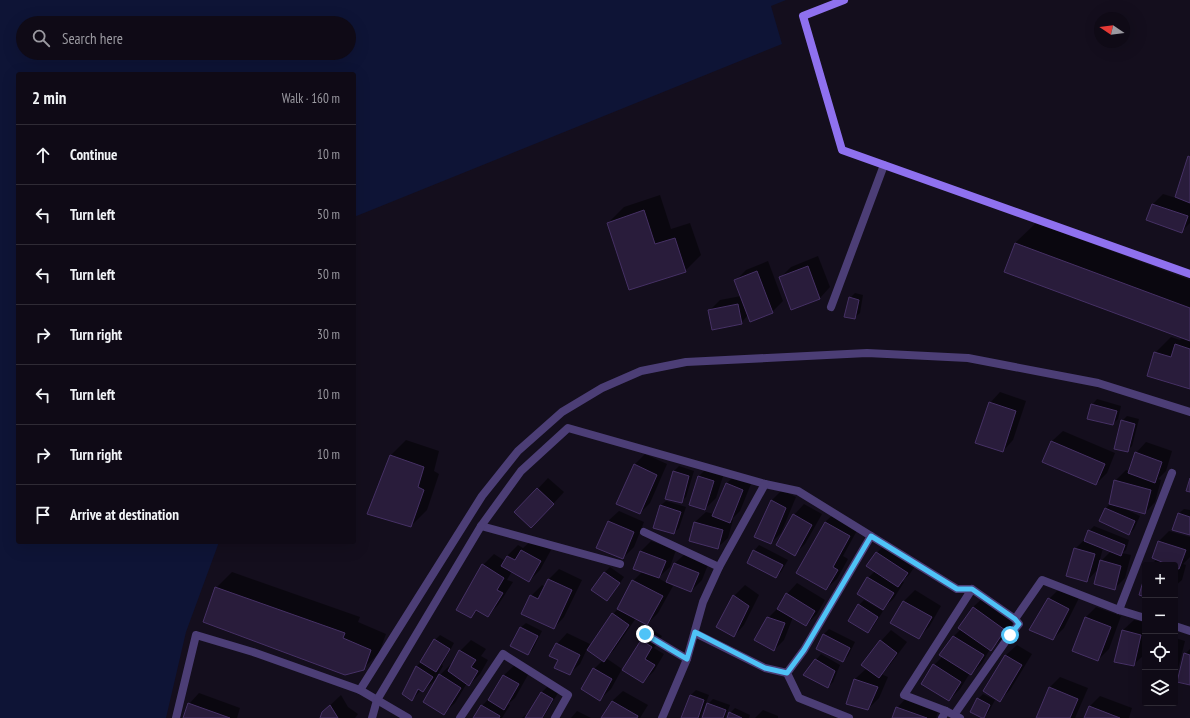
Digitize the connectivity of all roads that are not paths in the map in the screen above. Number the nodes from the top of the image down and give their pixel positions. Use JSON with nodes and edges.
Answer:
{"nodes":[{"id":1,"x":844,"y":0,"type":"edge"},
{"id":2,"x":884,"y":165,"type":"junction"},
{"id":3,"x":1190,"y":274,"type":"edge"},
{"id":4,"x":831,"y":307,"type":"dead end"},
{"id":5,"x":1190,"y":412,"type":"edge"},
{"id":6,"x":1172,"y":473,"type":"dead end"},
{"id":7,"x":765,"y":484,"type":"junction"},
{"id":8,"x":481,"y":526,"type":"junction"},
{"id":9,"x":644,"y":532,"type":"dead end"},
{"id":10,"x":871,"y":536,"type":"junction"},
{"id":11,"x":620,"y":564,"type":"dead end"},
{"id":12,"x":719,"y":567,"type":"junction"},
{"id":13,"x":972,"y":589,"type":"junction"},
{"id":14,"x":1119,"y":610,"type":"junction"},
{"id":15,"x":1142,"y":617,"type":"edge"},
{"id":16,"x":1015,"y":619,"type":"junction"},
{"id":17,"x":1178,"y":627,"type":"edge"},
{"id":18,"x":1190,"y":631,"type":"edge"},
{"id":19,"x":695,"y":632,"type":"junction"},
{"id":20,"x":645,"y":634,"type":"dead end"},
{"id":21,"x":687,"y":659,"type":"junction"},
{"id":22,"x":787,"y":673,"type":"junction"},
{"id":23,"x":360,"y":690,"type":"junction"},
{"id":24,"x":377,"y":700,"type":"junction"},
{"id":25,"x":944,"y":714,"type":"edge"},
{"id":26,"x":957,"y":716,"type":"edge"},
{"id":27,"x":176,"y":718,"type":"edge"},
{"id":28,"x":372,"y":718,"type":"edge"},
{"id":29,"x":408,"y":718,"type":"edge"},
{"id":30,"x":460,"y":718,"type":"edge"},
{"id":31,"x":555,"y":718,"type":"edge"},
{"id":32,"x":662,"y":718,"type":"edge"},
{"id":33,"x":848,"y":718,"type":"edge"}],
"edges":[{"from":1,"to":2,"type":"street"},
{"from":2,"to":3,"type":"street"},
{"from":2,"to":4,"type":"street"},
{"from":5,"to":23,"type":"street"},
{"from":6,"to":14,"type":"street"},
{"from":7,"to":8,"type":"street"},
{"from":7,"to":10,"type":"street"},
{"from":7,"to":12,"type":"street"},
{"from":8,"to":11,"type":"street"},
{"from":8,"to":24,"type":"street"},
{"from":9,"to":12,"type":"street"},
{"from":10,"to":13,"type":"street"},
{"from":10,"to":22,"type":"street"},
{"from":12,"to":19,"type":"street"},
{"from":13,"to":16,"type":"street"},
{"from":13,"to":25,"type":"street"},
{"from":14,"to":15,"type":"street"},
{"from":14,"to":16,"type":"street"},
{"from":16,"to":26,"type":"street"},
{"from":17,"to":18,"type":"street"},
{"from":19,"to":21,"type":"street"},
{"from":19,"to":22,"type":"street"},
{"from":20,"to":21,"type":"street"},
{"from":21,"to":32,"type":"street"},
{"from":22,"to":33,"type":"street"},
{"from":23,"to":24,"type":"street"},
{"from":23,"to":27,"type":"street"},
{"from":24,"to":28,"type":"street"},
{"from":24,"to":29,"type":"street"},
{"from":25,"to":26,"type":"street"},
{"from":30,"to":31,"type":"street"}]}
